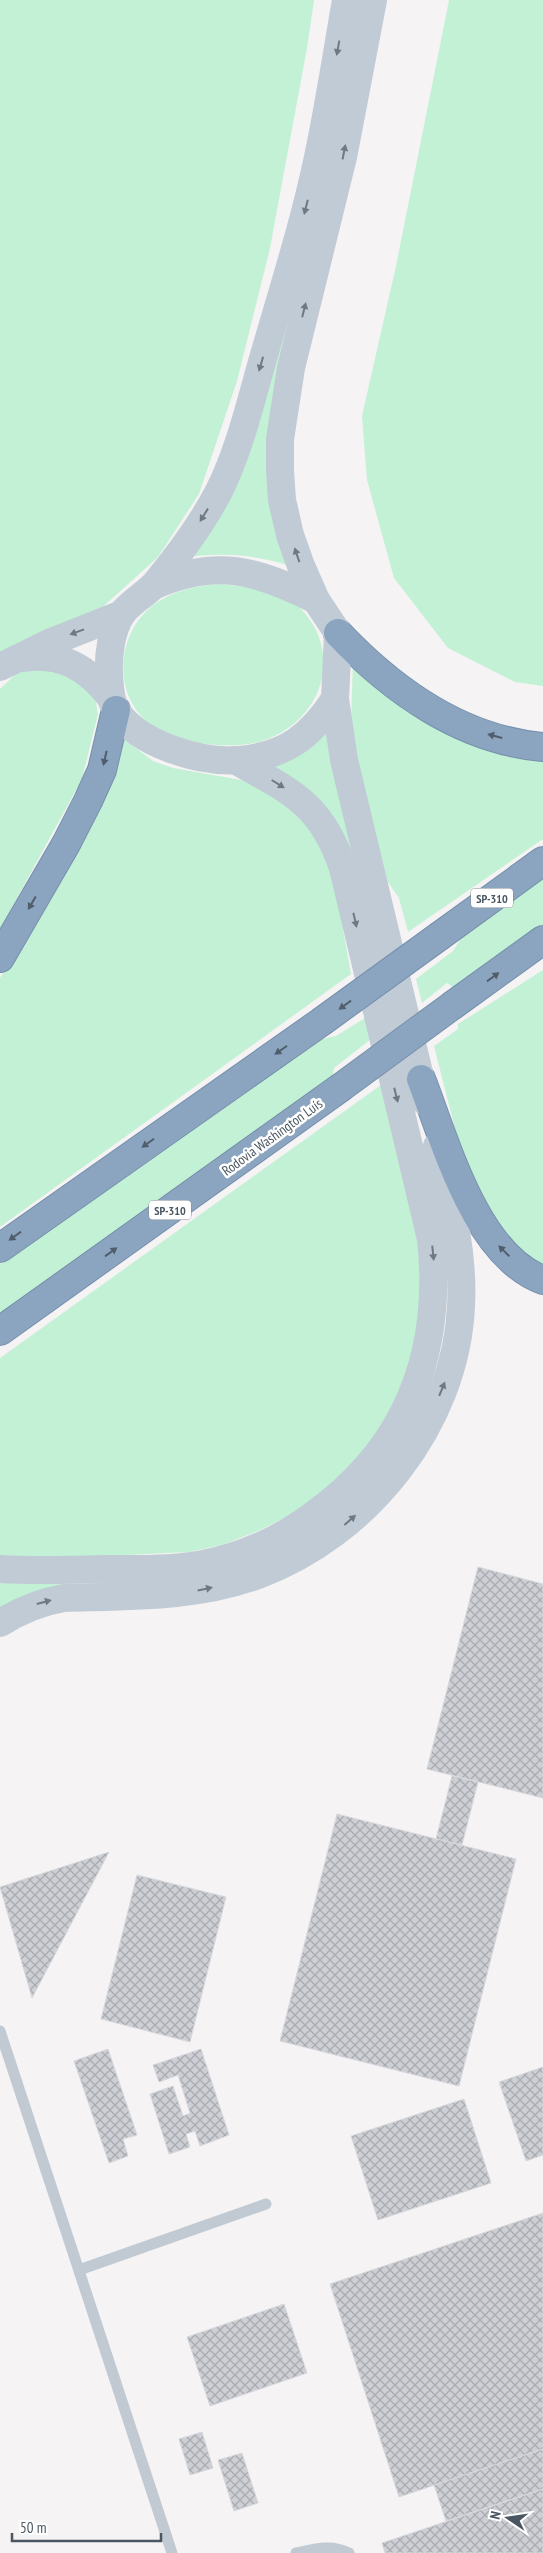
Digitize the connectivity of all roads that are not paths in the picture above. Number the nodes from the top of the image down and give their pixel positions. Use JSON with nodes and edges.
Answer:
{"nodes":[{"id":1,"x":346,"y":0,"type":"edge"},
{"id":2,"x":373,"y":0,"type":"edge"},
{"id":3,"x":153,"y":586,"type":"junction"},
{"id":4,"x":316,"y":600,"type":"junction"},
{"id":5,"x":122,"y":614,"type":"junction"},
{"id":6,"x":338,"y":633,"type":"junction"},
{"id":7,"x":5,"y":664,"type":"edge"},
{"id":8,"x":335,"y":699,"type":"junction"},
{"id":9,"x":114,"y":704,"type":"junction"},
{"id":10,"x":543,"y":746,"type":"edge"},
{"id":11,"x":235,"y":760,"type":"junction"},
{"id":12,"x":543,"y":861,"type":"edge"},
{"id":13,"x":543,"y":940,"type":"edge"},
{"id":14,"x":0,"y":958,"type":"edge"},
{"id":15,"x":421,"y":1079,"type":"junction"},
{"id":16,"x":0,"y":1248,"type":"edge"},
{"id":17,"x":78,"y":1276,"type":"junction"},
{"id":18,"x":543,"y":1280,"type":"edge"},
{"id":19,"x":0,"y":1332,"type":"edge"},
{"id":20,"x":0,"y":1342,"type":"edge"},
{"id":21,"x":0,"y":1569,"type":"edge"},
{"id":22,"x":0,"y":1623,"type":"edge"},
{"id":23,"x":0,"y":2031,"type":"edge"},
{"id":24,"x":266,"y":2204,"type":"dead end"},
{"id":25,"x":79,"y":2270,"type":"junction"},
{"id":26,"x":172,"y":2553,"type":"edge"},
{"id":27,"x":296,"y":2553,"type":"edge"},
{"id":28,"x":349,"y":2553,"type":"edge"}],
"edges":[{"from":1,"to":3,"type":"main road","one_way":true},
{"from":4,"to":2,"type":"main road","one_way":true},
{"from":3,"to":4,"type":"main road"},
{"from":3,"to":5,"type":"main road"},
{"from":4,"to":6,"type":"main road"},
{"from":5,"to":7,"type":"main road","one_way":true},
{"from":5,"to":9,"type":"main road"},
{"from":6,"to":8,"type":"main road"},
{"from":10,"to":6,"type":"highway","one_way":true},
{"from":7,"to":9,"type":"main road"},
{"from":8,"to":11,"type":"main road"},
{"from":8,"to":15,"type":"main road"},
{"from":9,"to":11,"type":"main road"},
{"from":9,"to":14,"type":"highway","one_way":true},
{"from":11,"to":21,"type":"main road","one_way":true},
{"from":12,"to":16,"type":"highway","number":"SP-310","one_way":true,"bridge":true},
{"from":17,"to":13,"type":"highway","name":"Rodovia Washington Luís","number":"SP-310","one_way":true,"bridge":true},
{"from":18,"to":15,"type":"highway","one_way":true},
{"from":22,"to":15,"type":"main road","one_way":true},
{"from":17,"to":19,"type":"highway","name":"Rodovia Washington Luís","number":"SP-310"},
{"from":17,"to":20,"type":"highway"},
{"from":23,"to":25,"type":"lane"},
{"from":24,"to":25,"type":"lane"},
{"from":25,"to":26,"type":"lane"},
{"from":27,"to":28,"type":"lane"}]}
